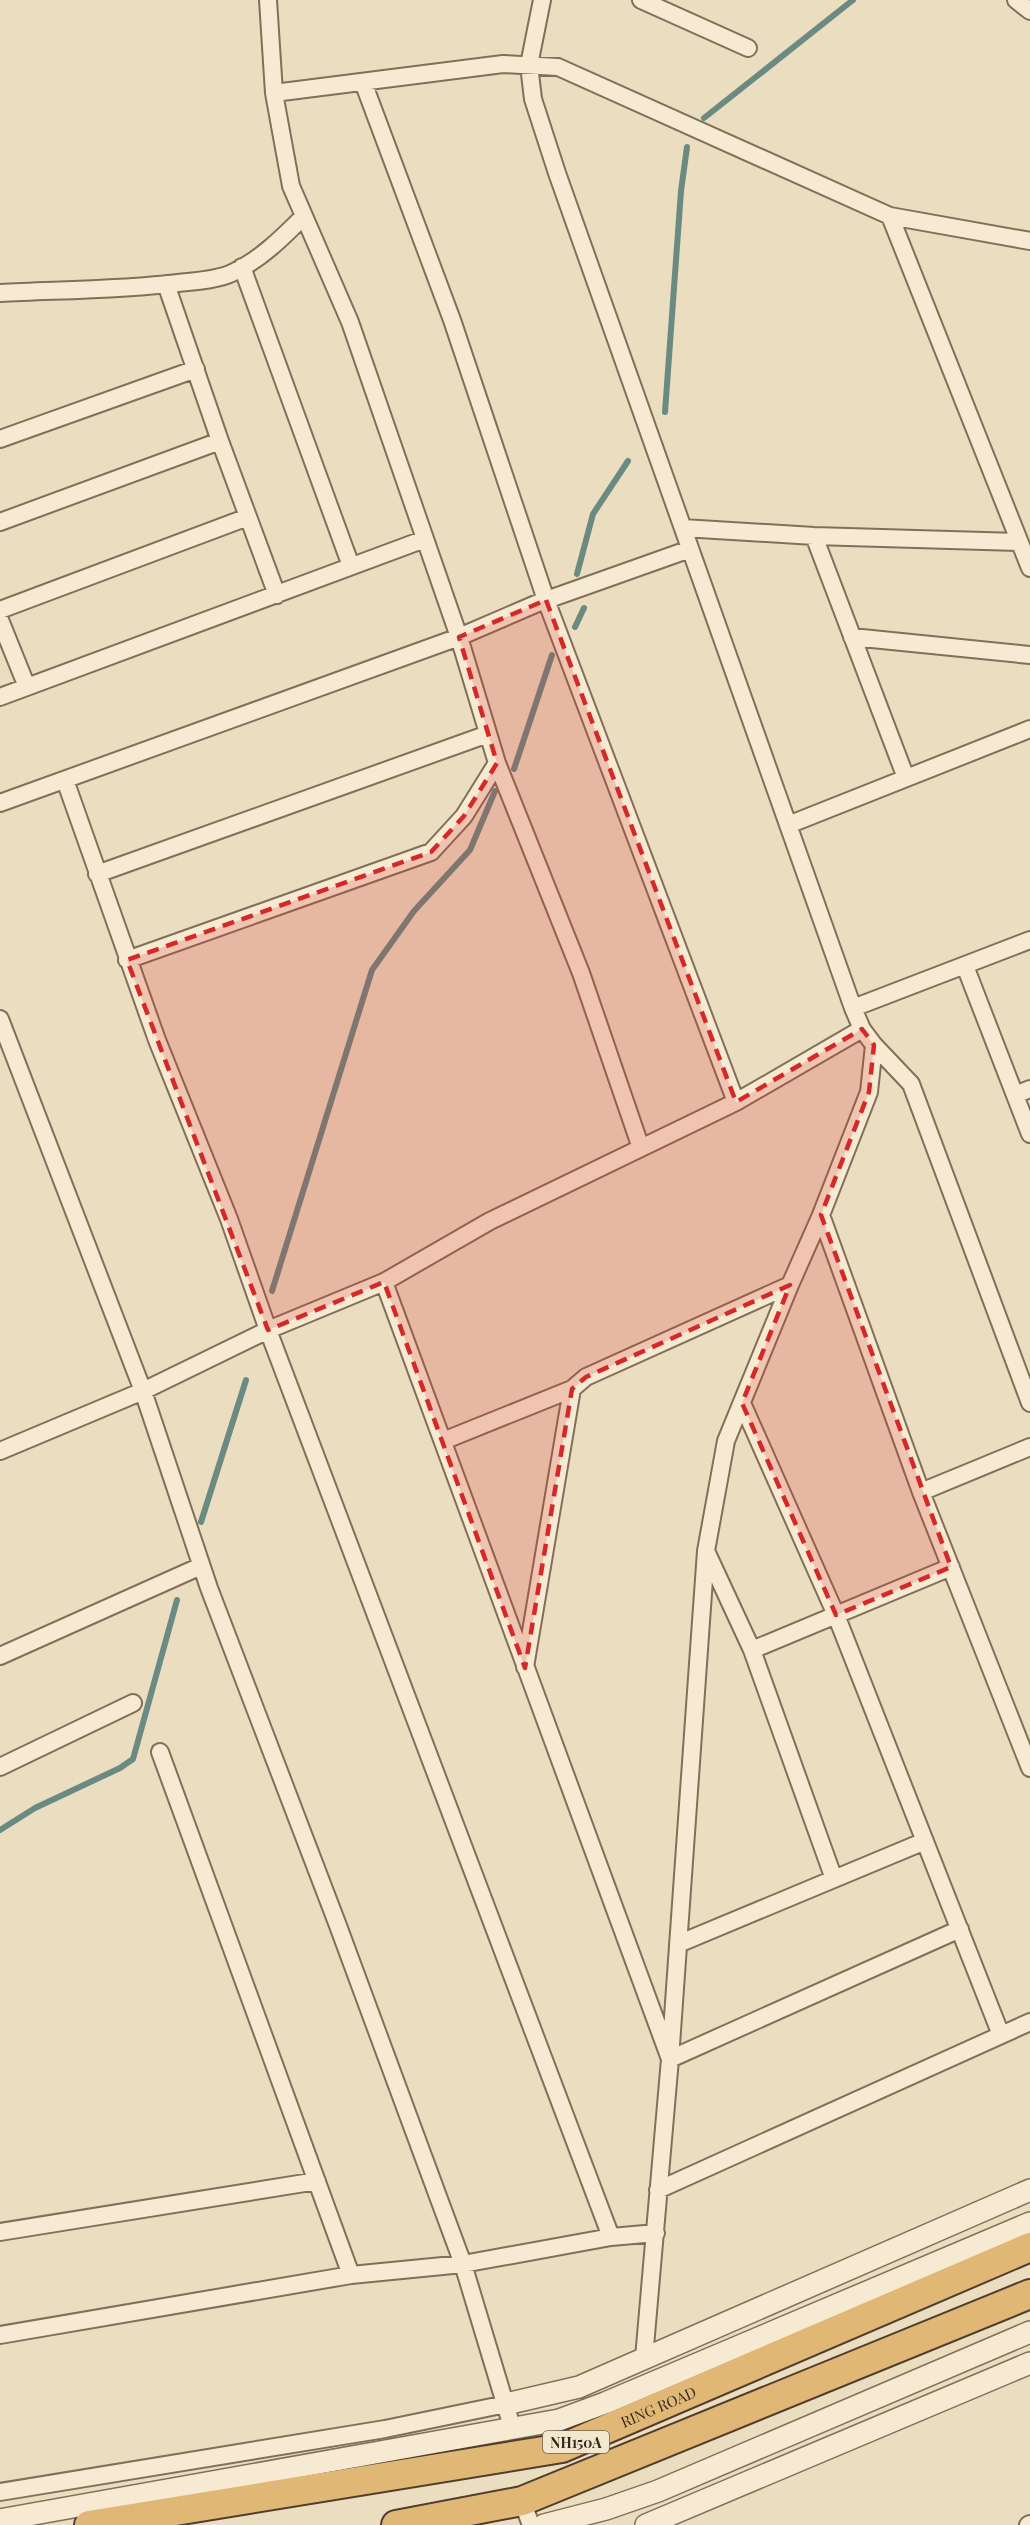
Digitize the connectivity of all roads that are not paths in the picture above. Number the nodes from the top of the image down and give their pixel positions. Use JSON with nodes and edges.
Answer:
{"nodes":[{"id":1,"x":267,"y":0,"type":"edge"},
{"id":2,"x":542,"y":0,"type":"edge"},
{"id":3,"x":641,"y":0,"type":"edge"},
{"id":4,"x":1016,"y":0,"type":"edge"},
{"id":5,"x":1030,"y":11,"type":"edge"},
{"id":6,"x":748,"y":48,"type":"dead end"},
{"id":7,"x":529,"y":65,"type":"junction"},
{"id":8,"x":363,"y":82,"type":"junction"},
{"id":9,"x":274,"y":93,"type":"junction"},
{"id":10,"x":304,"y":216,"type":"junction"},
{"id":11,"x":890,"y":216,"type":"junction"},
{"id":12,"x":1030,"y":241,"type":"edge"},
{"id":13,"x":242,"y":267,"type":"junction"},
{"id":14,"x":166,"y":284,"type":"junction"},
{"id":15,"x":0,"y":292,"type":"edge"},
{"id":16,"x":196,"y":369,"type":"junction"},
{"id":17,"x":0,"y":439,"type":"edge"},
{"id":18,"x":220,"y":441,"type":"junction"},
{"id":19,"x":248,"y":517,"type":"junction"},
{"id":20,"x":0,"y":522,"type":"edge"},
{"id":21,"x":683,"y":528,"type":"junction"},
{"id":22,"x":814,"y":536,"type":"junction"},
{"id":23,"x":425,"y":539,"type":"junction"},
{"id":24,"x":1019,"y":542,"type":"junction"},
{"id":25,"x":690,"y":549,"type":"junction"},
{"id":26,"x":351,"y":566,"type":"junction"},
{"id":27,"x":1030,"y":568,"type":"edge"},
{"id":28,"x":277,"y":595,"type":"junction"},
{"id":29,"x":546,"y":600,"type":"junction"},
{"id":30,"x":0,"y":610,"type":"edge"},
{"id":31,"x":0,"y":620,"type":"edge"},
{"id":32,"x":459,"y":637,"type":"junction"},
{"id":33,"x":852,"y":638,"type":"junction"},
{"id":34,"x":1030,"y":655,"type":"edge"},
{"id":35,"x":27,"y":687,"type":"junction"},
{"id":36,"x":0,"y":697,"type":"edge"},
{"id":37,"x":1030,"y":729,"type":"edge"},
{"id":38,"x":488,"y":734,"type":"junction"},
{"id":39,"x":497,"y":764,"type":"junction"},
{"id":40,"x":906,"y":778,"type":"junction"},
{"id":41,"x":65,"y":780,"type":"junction"},
{"id":42,"x":0,"y":803,"type":"edge"},
{"id":43,"x":788,"y":825,"type":"junction"},
{"id":44,"x":97,"y":874,"type":"junction"},
{"id":45,"x":1030,"y":939,"type":"edge"},
{"id":46,"x":127,"y":960,"type":"junction"},
{"id":47,"x":965,"y":966,"type":"junction"},
{"id":48,"x":853,"y":1008,"type":"junction"},
{"id":49,"x":0,"y":1019,"type":"edge"},
{"id":50,"x":862,"y":1029,"type":"junction"},
{"id":51,"x":874,"y":1045,"type":"junction"},
{"id":52,"x":1023,"y":1092,"type":"edge"},
{"id":53,"x":736,"y":1102,"type":"junction"},
{"id":54,"x":1030,"y":1134,"type":"edge"},
{"id":55,"x":641,"y":1148,"type":"junction"},
{"id":56,"x":820,"y":1215,"type":"junction"},
{"id":57,"x":384,"y":1282,"type":"junction"},
{"id":58,"x":790,"y":1285,"type":"junction"},
{"id":59,"x":267,"y":1330,"type":"junction"},
{"id":60,"x":572,"y":1389,"type":"junction"},
{"id":61,"x":143,"y":1390,"type":"junction"},
{"id":62,"x":742,"y":1403,"type":"junction"},
{"id":63,"x":1030,"y":1403,"type":"edge"},
{"id":64,"x":443,"y":1441,"type":"junction"},
{"id":65,"x":1030,"y":1447,"type":"edge"},
{"id":66,"x":1,"y":1448,"type":"edge"},
{"id":67,"x":921,"y":1492,"type":"junction"},
{"id":68,"x":706,"y":1551,"type":"junction"},
{"id":69,"x":201,"y":1566,"type":"junction"},
{"id":70,"x":951,"y":1567,"type":"junction"},
{"id":71,"x":836,"y":1616,"type":"junction"},
{"id":72,"x":752,"y":1650,"type":"junction"},
{"id":73,"x":0,"y":1656,"type":"edge"},
{"id":74,"x":525,"y":1668,"type":"junction"},
{"id":75,"x":133,"y":1703,"type":"dead end"},
{"id":76,"x":160,"y":1752,"type":"dead end"},
{"id":77,"x":0,"y":1767,"type":"edge"},
{"id":78,"x":1030,"y":1768,"type":"edge"},
{"id":79,"x":925,"y":1841,"type":"junction"},
{"id":80,"x":834,"y":1879,"type":"junction"},
{"id":81,"x":960,"y":1929,"type":"junction"},
{"id":82,"x":678,"y":1944,"type":"junction"},
{"id":83,"x":1030,"y":2022,"type":"edge"},
{"id":84,"x":1001,"y":2035,"type":"junction"},
{"id":85,"x":669,"y":2059,"type":"junction"},
{"id":86,"x":317,"y":2181,"type":"junction"},
{"id":87,"x":658,"y":2190,"type":"junction"},
{"id":88,"x":1030,"y":2190,"type":"edge"},
{"id":89,"x":1030,"y":2223,"type":"edge"},
{"id":90,"x":0,"y":2232,"type":"edge"},
{"id":91,"x":656,"y":2233,"type":"junction"},
{"id":92,"x":611,"y":2237,"type":"junction"},
{"id":93,"x":1030,"y":2247,"type":"edge"},
{"id":94,"x":463,"y":2264,"type":"junction"},
{"id":95,"x":351,"y":2275,"type":"junction"},
{"id":96,"x":1030,"y":2294,"type":"edge"},
{"id":97,"x":1030,"y":2332,"type":"edge"},
{"id":98,"x":0,"y":2335,"type":"edge"},
{"id":99,"x":644,"y":2358,"type":"junction"},
{"id":100,"x":1030,"y":2363,"type":"edge"},
{"id":101,"x":506,"y":2404,"type":"junction"},
{"id":102,"x":513,"y":2430,"type":"junction"},
{"id":103,"x":0,"y":2492,"type":"edge"},
{"id":104,"x":526,"y":2513,"type":"edge"},
{"id":105,"x":0,"y":2520,"type":"edge"},
{"id":106,"x":89,"y":2525,"type":"edge"},
{"id":107,"x":396,"y":2525,"type":"edge"},
{"id":108,"x":544,"y":2525,"type":"edge"},
{"id":109,"x":646,"y":2525,"type":"edge"}],
"edges":[{"from":1,"to":9,"type":"street"},
{"from":2,"to":7,"type":"street"},
{"from":3,"to":6,"type":"street"},
{"from":4,"to":5,"type":"street"},
{"from":7,"to":8,"type":"street"},
{"from":7,"to":11,"type":"street"},
{"from":7,"to":21,"type":"street"},
{"from":8,"to":9,"type":"street"},
{"from":8,"to":29,"type":"street"},
{"from":9,"to":10,"type":"street"},
{"from":10,"to":13,"type":"street"},
{"from":10,"to":23,"type":"street"},
{"from":11,"to":12,"type":"street"},
{"from":11,"to":24,"type":"street"},
{"from":13,"to":14,"type":"street"},
{"from":13,"to":26,"type":"street"},
{"from":14,"to":15,"type":"street"},
{"from":14,"to":16,"type":"street"},
{"from":16,"to":17,"type":"street"},
{"from":16,"to":18,"type":"street"},
{"from":18,"to":19,"type":"street"},
{"from":18,"to":20,"type":"street"},
{"from":19,"to":28,"type":"street"},
{"from":19,"to":30,"type":"street"},
{"from":21,"to":22,"type":"street"},
{"from":21,"to":25,"type":"street"},
{"from":22,"to":24,"type":"street"},
{"from":22,"to":33,"type":"street"},
{"from":23,"to":26,"type":"street"},
{"from":23,"to":32,"type":"street"},
{"from":24,"to":27,"type":"street"},
{"from":25,"to":29,"type":"street"},
{"from":25,"to":43,"type":"street"},
{"from":26,"to":28,"type":"street"},
{"from":28,"to":35,"type":"street"},
{"from":29,"to":32,"type":"street"},
{"from":29,"to":53,"type":"street"},
{"from":31,"to":35,"type":"street"},
{"from":32,"to":38,"type":"street"},
{"from":32,"to":41,"type":"street"},
{"from":33,"to":34,"type":"street"},
{"from":33,"to":40,"type":"street"},
{"from":35,"to":36,"type":"street"},
{"from":37,"to":40,"type":"street"},
{"from":38,"to":39,"type":"street"},
{"from":38,"to":44,"type":"street"},
{"from":39,"to":46,"type":"street"},
{"from":39,"to":55,"type":"street"},
{"from":40,"to":43,"type":"street"},
{"from":41,"to":42,"type":"street"},
{"from":41,"to":44,"type":"street"},
{"from":43,"to":48,"type":"street"},
{"from":44,"to":46,"type":"street"},
{"from":45,"to":47,"type":"street"},
{"from":46,"to":59,"type":"street"},
{"from":47,"to":48,"type":"street"},
{"from":47,"to":52,"type":"street"},
{"from":48,"to":50,"type":"street"},
{"from":49,"to":61,"type":"street"},
{"from":50,"to":51,"type":"street"},
{"from":50,"to":53,"type":"street"},
{"from":51,"to":56,"type":"street"},
{"from":51,"to":63,"type":"street"},
{"from":52,"to":54,"type":"street"},
{"from":53,"to":55,"type":"street"},
{"from":55,"to":57,"type":"street"},
{"from":56,"to":58,"type":"street"},
{"from":56,"to":67,"type":"street"},
{"from":57,"to":59,"type":"street"},
{"from":57,"to":64,"type":"street"},
{"from":58,"to":60,"type":"street"},
{"from":58,"to":62,"type":"street"},
{"from":59,"to":61,"type":"street"},
{"from":59,"to":92,"type":"street"},
{"from":60,"to":64,"type":"street"},
{"from":60,"to":74,"type":"street"},
{"from":61,"to":66,"type":"street"},
{"from":61,"to":69,"type":"street"},
{"from":62,"to":68,"type":"street"},
{"from":62,"to":71,"type":"street"},
{"from":64,"to":74,"type":"street"},
{"from":65,"to":67,"type":"street"},
{"from":67,"to":70,"type":"street"},
{"from":68,"to":72,"type":"street"},
{"from":68,"to":82,"type":"street"},
{"from":69,"to":73,"type":"street"},
{"from":69,"to":94,"type":"street"},
{"from":70,"to":71,"type":"street"},
{"from":70,"to":78,"type":"street"},
{"from":71,"to":72,"type":"street"},
{"from":71,"to":79,"type":"street"},
{"from":72,"to":80,"type":"street"},
{"from":74,"to":85,"type":"street"},
{"from":75,"to":77,"type":"street"},
{"from":76,"to":86,"type":"street"},
{"from":79,"to":80,"type":"street"},
{"from":79,"to":81,"type":"street"},
{"from":80,"to":82,"type":"street"},
{"from":81,"to":84,"type":"street"},
{"from":81,"to":85,"type":"street"},
{"from":82,"to":85,"type":"street"},
{"from":83,"to":84,"type":"street"},
{"from":84,"to":87,"type":"street"},
{"from":85,"to":87,"type":"street"},
{"from":86,"to":90,"type":"street"},
{"from":86,"to":95,"type":"street"},
{"from":87,"to":91,"type":"street"},
{"from":88,"to":99,"type":"street"},
{"from":89,"to":102,"type":"street"},
{"from":91,"to":92,"type":"street"},
{"from":91,"to":99,"type":"street"},
{"from":92,"to":94,"type":"street"},
{"from":93,"to":106,"type":"highway","name":"RING ROAD","number":"NH150A"},
{"from":94,"to":95,"type":"street"},
{"from":94,"to":101,"type":"street"},
{"from":95,"to":98,"type":"street"},
{"from":96,"to":104,"type":"highway","number":"NH150A"},
{"from":97,"to":108,"type":"street"},
{"from":99,"to":101,"type":"street"},
{"from":100,"to":109,"type":"street"},
{"from":101,"to":102,"type":"street"},
{"from":101,"to":103,"type":"street"},
{"from":102,"to":105,"type":"street"},
{"from":104,"to":107,"type":"highway","number":"NH150A"}]}
